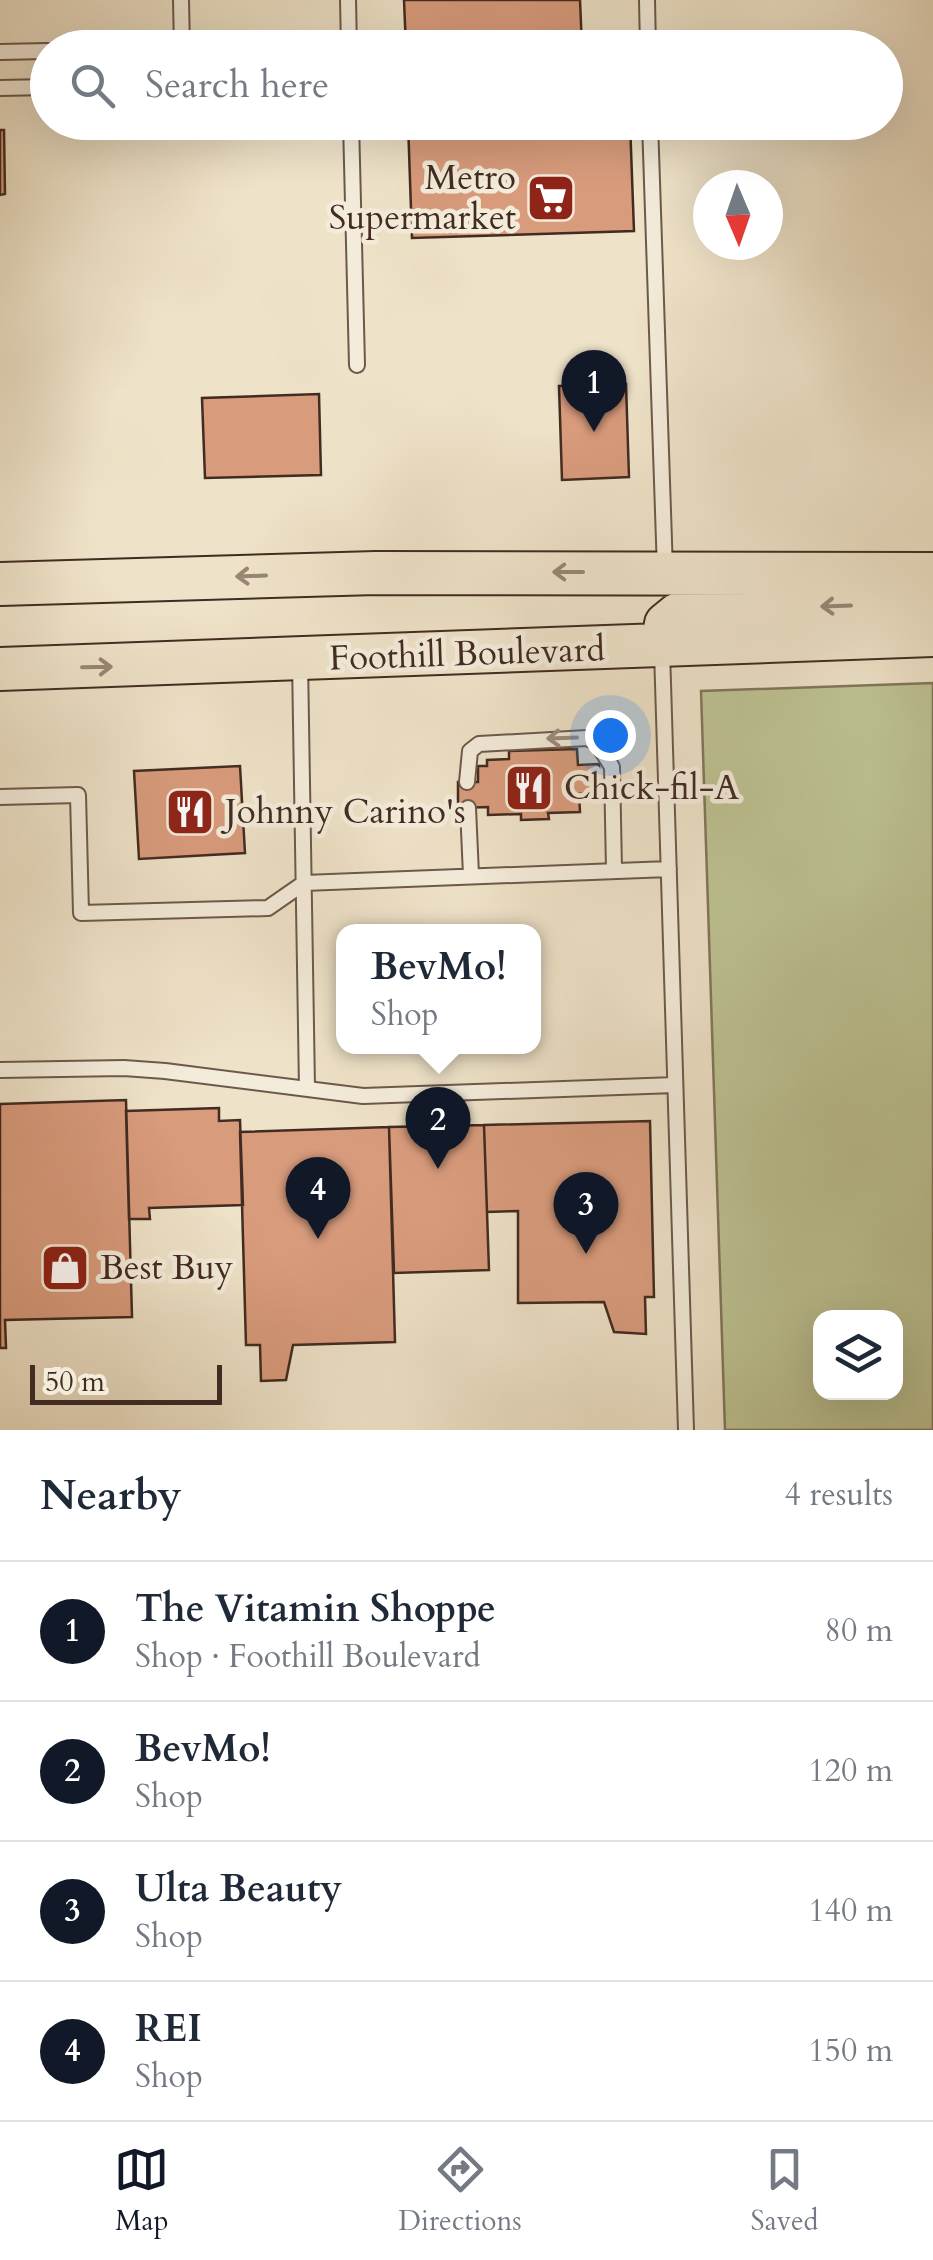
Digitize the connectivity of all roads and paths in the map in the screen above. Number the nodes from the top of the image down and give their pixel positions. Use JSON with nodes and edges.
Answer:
{"nodes":[{"id":1,"x":182,"y":0,"type":"edge"},
{"id":2,"x":348,"y":0,"type":"edge"},
{"id":3,"x":646,"y":0,"type":"edge"},
{"id":4,"x":181,"y":30,"type":"edge"},
{"id":5,"x":349,"y":30,"type":"edge"},
{"id":6,"x":647,"y":30,"type":"edge"},
{"id":7,"x":30,"y":51,"type":"edge"},
{"id":8,"x":0,"y":52,"type":"edge"},
{"id":9,"x":30,"y":87,"type":"edge"},
{"id":10,"x":0,"y":88,"type":"edge"},
{"id":11,"x":351,"y":140,"type":"edge"},
{"id":12,"x":651,"y":140,"type":"edge"},
{"id":13,"x":357,"y":365,"type":"dead end"},
{"id":14,"x":665,"y":572,"type":"junction"},
{"id":15,"x":933,"y":574,"type":"edge"},
{"id":16,"x":0,"y":584,"type":"edge"},
{"id":17,"x":933,"y":602,"type":"edge"},
{"id":18,"x":933,"y":635,"type":"edge"},
{"id":19,"x":662,"y":646,"type":"junction"},
{"id":20,"x":300,"y":660,"type":"junction"},
{"id":21,"x":0,"y":669,"type":"edge"},
{"id":22,"x":468,"y":782,"type":"dead end"},
{"id":23,"x":0,"y":797,"type":"edge"},
{"id":24,"x":468,"y":808,"type":"dead end"},
{"id":25,"x":669,"y":869,"type":"junction"},
{"id":26,"x":614,"y":870,"type":"junction"},
{"id":27,"x":472,"y":875,"type":"junction"},
{"id":28,"x":304,"y":883,"type":"junction"},
{"id":29,"x":0,"y":1070,"type":"edge"},
{"id":30,"x":676,"y":1085,"type":"junction"},
{"id":31,"x":307,"y":1088,"type":"junction"},
{"id":32,"x":686,"y":1430,"type":"edge"}],
"edges":[{"from":1,"to":4,"type":"lane"},
{"from":2,"to":5,"type":"lane"},
{"from":3,"to":6,"type":"lane"},
{"from":7,"to":8,"type":"lane"},
{"from":9,"to":10,"type":"lane"},
{"from":11,"to":13,"type":"lane"},
{"from":12,"to":14,"type":"lane"},
{"from":14,"to":15,"type":"main road"},
{"from":14,"to":16,"type":"main road","one_way":true},
{"from":17,"to":19,"type":"main road","one_way":true},
{"from":18,"to":19,"type":"main road","name":"Foothill Boulevard"},
{"from":19,"to":20,"type":"main road","name":"Foothill Boulevard"},
{"from":19,"to":25,"type":"lane"},
{"from":21,"to":20,"type":"main road","name":"Foothill Boulevard","one_way":true},
{"from":20,"to":28,"type":"lane"},
{"from":26,"to":22,"type":"lane","one_way":true},
{"from":23,"to":28,"type":"lane"},
{"from":24,"to":27,"type":"lane"},
{"from":25,"to":26,"type":"lane"},
{"from":25,"to":30,"type":"lane"},
{"from":26,"to":27,"type":"lane"},
{"from":27,"to":28,"type":"lane"},
{"from":28,"to":31,"type":"lane"},
{"from":29,"to":31,"type":"lane"},
{"from":30,"to":31,"type":"lane"},
{"from":30,"to":32,"type":"lane"}]}
